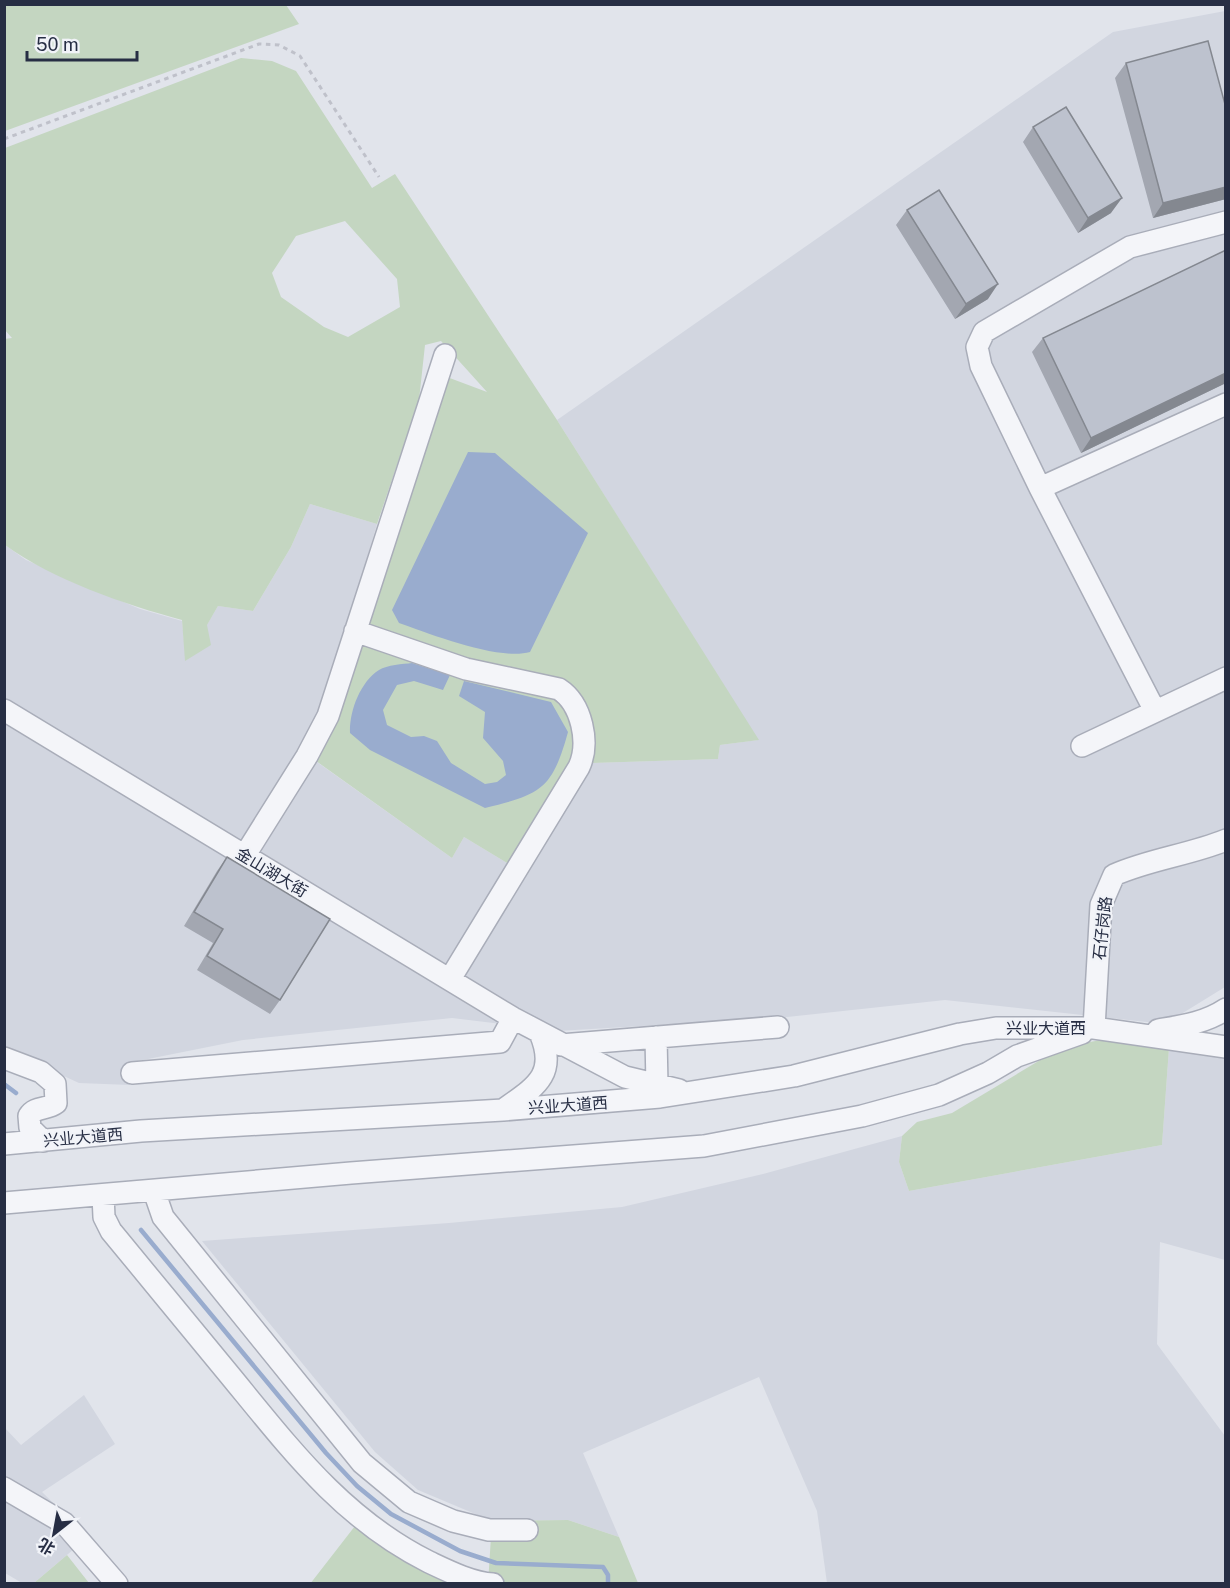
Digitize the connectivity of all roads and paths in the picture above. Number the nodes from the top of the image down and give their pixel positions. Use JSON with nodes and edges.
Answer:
{"nodes":[{"id":1,"x":4,"y":139,"type":"edge"},
{"id":2,"x":379,"y":177,"type":"dead end"},
{"id":3,"x":1226,"y":222,"type":"edge"},
{"id":4,"x":445,"y":355,"type":"dead end"},
{"id":5,"x":1226,"y":404,"type":"edge"},
{"id":6,"x":1040,"y":488,"type":"junction"},
{"id":7,"x":355,"y":631,"type":"junction"},
{"id":8,"x":1226,"y":678,"type":"edge"},
{"id":9,"x":4,"y":710,"type":"edge"},
{"id":10,"x":1155,"y":711,"type":"junction"},
{"id":11,"x":1082,"y":746,"type":"dead end"},
{"id":12,"x":1226,"y":840,"type":"edge"},
{"id":13,"x":245,"y":855,"type":"junction"},
{"id":14,"x":450,"y":979,"type":"junction"},
{"id":15,"x":1226,"y":1009,"type":"edge"},
{"id":16,"x":513,"y":1018,"type":"junction"},
{"id":17,"x":778,"y":1027,"type":"dead end"},
{"id":18,"x":1094,"y":1028,"type":"junction"},
{"id":19,"x":540,"y":1033,"type":"junction"},
{"id":20,"x":1141,"y":1033,"type":"junction"},
{"id":21,"x":656,"y":1037,"type":"junction"},
{"id":22,"x":561,"y":1045,"type":"junction"},
{"id":23,"x":1226,"y":1047,"type":"edge"},
{"id":24,"x":4,"y":1058,"type":"edge"},
{"id":25,"x":132,"y":1073,"type":"dead end"},
{"id":26,"x":657,"y":1085,"type":"junction"},
{"id":27,"x":714,"y":1090,"type":"junction"},
{"id":28,"x":503,"y":1110,"type":"junction"},
{"id":29,"x":43,"y":1141,"type":"junction"},
{"id":30,"x":4,"y":1144,"type":"edge"},
{"id":31,"x":154,"y":1191,"type":"junction"},
{"id":32,"x":102,"y":1196,"type":"junction"},
{"id":33,"x":4,"y":1203,"type":"edge"},
{"id":34,"x":4,"y":1488,"type":"edge"},
{"id":35,"x":527,"y":1530,"type":"dead end"},
{"id":36,"x":117,"y":1584,"type":"edge"},
{"id":37,"x":493,"y":1584,"type":"edge"}],
"edges":[{"from":1,"to":2,"type":"path"},
{"from":3,"to":6,"type":"street"},
{"from":4,"to":7,"type":"street"},
{"from":5,"to":6,"type":"street"},
{"from":6,"to":10,"type":"street"},
{"from":7,"to":13,"type":"street"},
{"from":7,"to":14,"type":"street"},
{"from":8,"to":10,"type":"street"},
{"from":9,"to":13,"type":"street","name":"金山湖大街"},
{"from":10,"to":11,"type":"street"},
{"from":12,"to":18,"type":"street","name":"石仔岗路"},
{"from":13,"to":14,"type":"street","name":"金山湖大街"},
{"from":14,"to":16,"type":"street","name":"金山湖大街"},
{"from":15,"to":20,"type":"street"},
{"from":16,"to":19,"type":"street","name":"金山湖大街"},
{"from":16,"to":25,"type":"street"},
{"from":17,"to":21,"type":"street"},
{"from":18,"to":20,"type":"street"},
{"from":18,"to":27,"type":"street","name":"兴业大道西"},
{"from":18,"to":31,"type":"street","name":"兴业大道西"},
{"from":19,"to":22,"type":"street","name":"金山湖大街"},
{"from":19,"to":28,"type":"street"},
{"from":20,"to":23,"type":"street"},
{"from":21,"to":22,"type":"street"},
{"from":21,"to":26,"type":"street"},
{"from":22,"to":26,"type":"street","name":"金山湖大街"},
{"from":24,"to":29,"type":"street"},
{"from":26,"to":27,"type":"street","name":"金山湖大街"},
{"from":27,"to":28,"type":"street","name":"兴业大道西"},
{"from":28,"to":29,"type":"street","name":"兴业大道西"},
{"from":29,"to":30,"type":"street","name":"兴业大道西"},
{"from":31,"to":32,"type":"street","name":"兴业大道西"},
{"from":31,"to":35,"type":"street"},
{"from":32,"to":33,"type":"street","name":"兴业大道西"},
{"from":32,"to":37,"type":"street"},
{"from":34,"to":36,"type":"street"}]}
